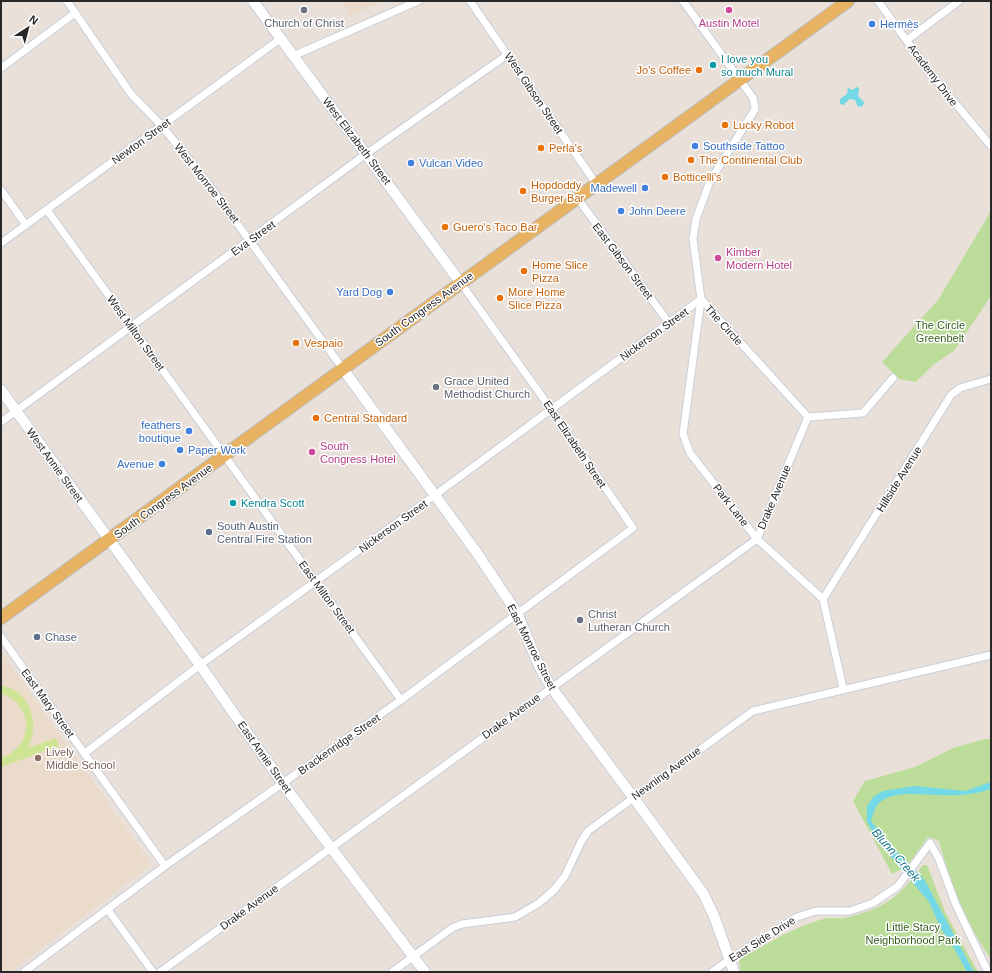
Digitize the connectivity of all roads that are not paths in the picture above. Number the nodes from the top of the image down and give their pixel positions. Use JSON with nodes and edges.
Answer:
{"nodes":[{"id":1,"x":67,"y":1,"type":"edge"},
{"id":2,"x":253,"y":1,"type":"edge"},
{"id":3,"x":418,"y":1,"type":"edge"},
{"id":4,"x":470,"y":1,"type":"edge"},
{"id":5,"x":848,"y":1,"type":"edge"},
{"id":6,"x":878,"y":1,"type":"edge"},
{"id":7,"x":959,"y":1,"type":"edge"},
{"id":8,"x":686,"y":2,"type":"edge"},
{"id":9,"x":75,"y":13,"type":"junction"},
{"id":10,"x":280,"y":39,"type":"junction"},
{"id":11,"x":907,"y":40,"type":"junction"},
{"id":12,"x":507,"y":55,"type":"junction"},
{"id":13,"x":293,"y":56,"type":"junction"},
{"id":14,"x":1,"y":68,"type":"edge"},
{"id":15,"x":740,"y":80,"type":"junction"},
{"id":16,"x":162,"y":126,"type":"junction"},
{"id":17,"x":991,"y":146,"type":"edge"},
{"id":18,"x":366,"y":154,"type":"junction"},
{"id":19,"x":597,"y":185,"type":"junction"},
{"id":20,"x":1,"y":190,"type":"edge"},
{"id":21,"x":578,"y":199,"type":"junction"},
{"id":22,"x":47,"y":210,"type":"junction"},
{"id":23,"x":26,"y":225,"type":"junction"},
{"id":24,"x":250,"y":240,"type":"junction"},
{"id":25,"x":1,"y":243,"type":"edge"},
{"id":26,"x":460,"y":282,"type":"junction"},
{"id":27,"x":701,"y":299,"type":"junction"},
{"id":28,"x":669,"y":323,"type":"junction"},
{"id":29,"x":132,"y":327,"type":"junction"},
{"id":30,"x":343,"y":369,"type":"junction"},
{"id":31,"x":894,"y":378,"type":"dead end"},
{"id":32,"x":991,"y":379,"type":"edge"},
{"id":33,"x":1,"y":390,"type":"edge"},
{"id":34,"x":551,"y":409,"type":"junction"},
{"id":35,"x":16,"y":411,"type":"junction"},
{"id":36,"x":808,"y":417,"type":"junction"},
{"id":37,"x":1,"y":422,"type":"edge"},
{"id":38,"x":225,"y":455,"type":"junction"},
{"id":39,"x":435,"y":495,"type":"junction"},
{"id":40,"x":633,"y":528,"type":"joint"},
{"id":41,"x":109,"y":539,"type":"junction"},
{"id":42,"x":757,"y":539,"type":"junction"},
{"id":43,"x":315,"y":581,"type":"junction"},
{"id":44,"x":823,"y":599,"type":"junction"},
{"id":45,"x":517,"y":613,"type":"junction"},
{"id":46,"x":1,"y":618,"type":"edge"},
{"id":47,"x":1,"y":637,"type":"edge"},
{"id":48,"x":991,"y":655,"type":"edge"},
{"id":49,"x":200,"y":665,"type":"junction"},
{"id":50,"x":551,"y":687,"type":"junction"},
{"id":51,"x":843,"y":688,"type":"junction"},
{"id":52,"x":401,"y":700,"type":"junction"},
{"id":53,"x":85,"y":753,"type":"junction"},
{"id":54,"x":283,"y":784,"type":"junction"},
{"id":55,"x":633,"y":797,"type":"junction"},
{"id":56,"x":331,"y":847,"type":"junction"},
{"id":57,"x":165,"y":866,"type":"junction"},
{"id":58,"x":108,"y":910,"type":"junction"},
{"id":59,"x":414,"y":957,"type":"junction"},
{"id":60,"x":730,"y":959,"type":"junction"},
{"id":61,"x":24,"y":972,"type":"edge"},
{"id":62,"x":152,"y":972,"type":"edge"},
{"id":63,"x":160,"y":972,"type":"edge"},
{"id":64,"x":392,"y":972,"type":"edge"},
{"id":65,"x":425,"y":972,"type":"edge"},
{"id":66,"x":712,"y":972,"type":"edge"},
{"id":67,"x":734,"y":972,"type":"edge"},
{"id":68,"x":988,"y":972,"type":"edge"}],
"edges":[{"from":1,"to":9,"type":"street","name":"West Monroe Street"},
{"from":2,"to":10,"type":"street","name":"West Elizabeth Street"},
{"from":3,"to":13,"type":"street"},
{"from":4,"to":12,"type":"street","name":"West Gibson Street"},
{"from":5,"to":15,"type":"main road","name":"South Congress Avenue"},
{"from":6,"to":11,"type":"street","name":"Academy Drive"},
{"from":7,"to":11,"type":"street"},
{"from":8,"to":15,"type":"street"},
{"from":9,"to":14,"type":"street"},
{"from":9,"to":16,"type":"street","name":"West Monroe Street"},
{"from":10,"to":13,"type":"street","name":"West Elizabeth Street"},
{"from":10,"to":16,"type":"street","name":"Newton Street"},
{"from":11,"to":17,"type":"street","name":"Academy Drive"},
{"from":12,"to":18,"type":"street","name":"Eva Street"},
{"from":12,"to":19,"type":"street","name":"West Gibson Street"},
{"from":13,"to":18,"type":"street","name":"West Elizabeth Street"},
{"from":15,"to":19,"type":"main road","name":"South Congress Avenue"},
{"from":15,"to":27,"type":"street","name":"The Circle"},
{"from":16,"to":22,"type":"street","name":"Newton Street"},
{"from":16,"to":24,"type":"street","name":"West Monroe Street"},
{"from":18,"to":24,"type":"street","name":"Eva Street"},
{"from":18,"to":26,"type":"street","name":"West Elizabeth Street"},
{"from":19,"to":21,"type":"main road","name":"South Congress Avenue"},
{"from":20,"to":23,"type":"street"},
{"from":21,"to":26,"type":"main road","name":"South Congress Avenue"},
{"from":21,"to":28,"type":"street","name":"East Gibson Street"},
{"from":22,"to":23,"type":"street","name":"Newton Street"},
{"from":22,"to":29,"type":"street","name":"West Milton Street"},
{"from":23,"to":25,"type":"street","name":"Newton Street"},
{"from":24,"to":29,"type":"street","name":"Eva Street"},
{"from":24,"to":30,"type":"street","name":"West Monroe Street"},
{"from":26,"to":30,"type":"main road","name":"South Congress Avenue"},
{"from":26,"to":34,"type":"street","name":"East Elizabeth Street"},
{"from":27,"to":28,"type":"street","name":"Nickerson Street"},
{"from":27,"to":36,"type":"street","name":"The Circle"},
{"from":27,"to":42,"type":"street","name":"Park Lane"},
{"from":28,"to":34,"type":"street","name":"Nickerson Street"},
{"from":29,"to":35,"type":"street","name":"Eva Street"},
{"from":29,"to":38,"type":"street","name":"West Milton Street"},
{"from":30,"to":38,"type":"main road","name":"South Congress Avenue"},
{"from":30,"to":39,"type":"street","name":"East Monroe Street"},
{"from":31,"to":36,"type":"street"},
{"from":32,"to":44,"type":"street","name":"Hillside Avenue"},
{"from":33,"to":35,"type":"street","name":"West Annie Street"},
{"from":34,"to":39,"type":"street","name":"Nickerson Street"},
{"from":34,"to":40,"type":"street","name":"East Elizabeth Street"},
{"from":35,"to":37,"type":"street","name":"Eva Street"},
{"from":35,"to":41,"type":"street","name":"West Annie Street"},
{"from":36,"to":42,"type":"street","name":"Drake Avenue"},
{"from":38,"to":41,"type":"main road","name":"South Congress Avenue"},
{"from":38,"to":43,"type":"street","name":"East Milton Street"},
{"from":39,"to":43,"type":"street","name":"Nickerson Street"},
{"from":39,"to":45,"type":"street","name":"East Monroe Street"},
{"from":40,"to":45,"type":"street","name":"Brackenridge Street"},
{"from":41,"to":46,"type":"main road","name":"South Congress Avenue"},
{"from":41,"to":49,"type":"street","name":"East Annie Street"},
{"from":42,"to":44,"type":"street","name":"Park Lane"},
{"from":42,"to":50,"type":"street","name":"Drake Avenue"},
{"from":43,"to":49,"type":"street","name":"Nickerson Street"},
{"from":43,"to":52,"type":"street","name":"East Milton Street"},
{"from":44,"to":51,"type":"street"},
{"from":45,"to":50,"type":"street","name":"East Monroe Street"},
{"from":45,"to":52,"type":"street","name":"Brackenridge Street"},
{"from":47,"to":53,"type":"street","name":"East Mary Street"},
{"from":48,"to":51,"type":"street","name":"Newning Avenue"},
{"from":49,"to":53,"type":"street","name":"Nickerson Street"},
{"from":49,"to":54,"type":"street","name":"East Annie Street"},
{"from":50,"to":55,"type":"street","name":"East Monroe Street"},
{"from":50,"to":56,"type":"street","name":"Drake Avenue"},
{"from":51,"to":55,"type":"street","name":"Newning Avenue"},
{"from":52,"to":54,"type":"street","name":"Brackenridge Street"},
{"from":53,"to":57,"type":"street","name":"East Mary Street"},
{"from":54,"to":56,"type":"street","name":"East Annie Street"},
{"from":54,"to":57,"type":"street","name":"Brackenridge Street"},
{"from":55,"to":59,"type":"street","name":"Newning Avenue"},
{"from":55,"to":60,"type":"street","name":"East Monroe Street"},
{"from":56,"to":59,"type":"street","name":"East Annie Street"},
{"from":56,"to":63,"type":"street","name":"Drake Avenue"},
{"from":57,"to":58,"type":"street","name":"Brackenridge Street"},
{"from":58,"to":61,"type":"street","name":"Brackenridge Street"},
{"from":58,"to":62,"type":"street"},
{"from":59,"to":64,"type":"street","name":"Newning Avenue"},
{"from":59,"to":65,"type":"street","name":"East Annie Street"},
{"from":60,"to":66,"type":"street","name":"East Side Drive"},
{"from":60,"to":67,"type":"street","name":"East Monroe Street"},
{"from":60,"to":68,"type":"street","name":"East Side Drive"}]}
